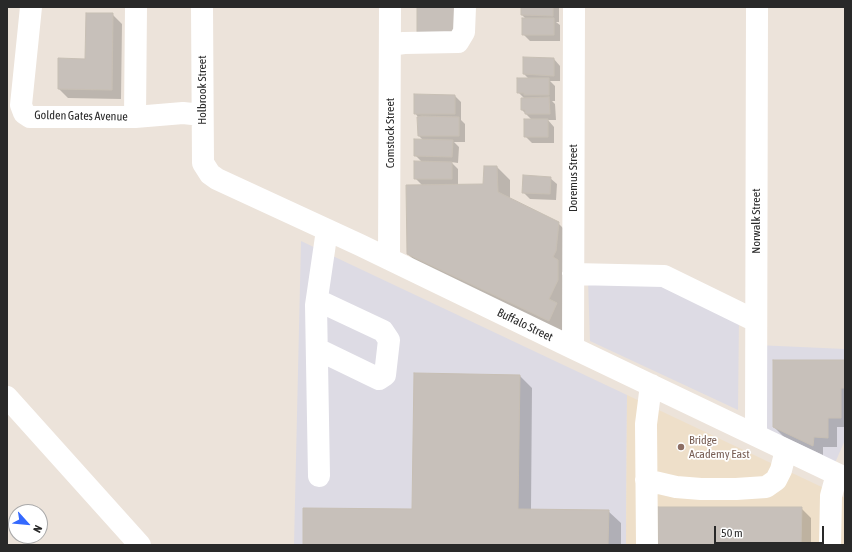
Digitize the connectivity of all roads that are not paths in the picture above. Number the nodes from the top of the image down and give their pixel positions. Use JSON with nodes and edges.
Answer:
{"nodes":[{"id":1,"x":31,"y":7,"type":"edge"},
{"id":2,"x":136,"y":7,"type":"edge"},
{"id":3,"x":202,"y":7,"type":"edge"},
{"id":4,"x":390,"y":7,"type":"edge"},
{"id":5,"x":465,"y":7,"type":"edge"},
{"id":6,"x":574,"y":7,"type":"edge"},
{"id":7,"x":757,"y":7,"type":"edge"},
{"id":8,"x":390,"y":46,"type":"junction"},
{"id":9,"x":202,"y":115,"type":"junction"},
{"id":10,"x":135,"y":117,"type":"junction"},
{"id":11,"x":207,"y":171,"type":"joint"},
{"id":12,"x":327,"y":230,"type":"junction"},
{"id":13,"x":390,"y":259,"type":"junction"},
{"id":14,"x":573,"y":274,"type":"junction"},
{"id":15,"x":317,"y":300,"type":"junction"},
{"id":16,"x":756,"y":321,"type":"junction"},
{"id":17,"x":573,"y":348,"type":"junction"},
{"id":18,"x":317,"y":349,"type":"junction"},
{"id":19,"x":651,"y":386,"type":"junction"},
{"id":20,"x":7,"y":397,"type":"edge"},
{"id":21,"x":756,"y":435,"type":"junction"},
{"id":22,"x":786,"y":450,"type":"junction"},
{"id":23,"x":319,"y":476,"type":"dead end"},
{"id":24,"x":841,"y":476,"type":"edge"},
{"id":25,"x":646,"y":480,"type":"junction"},
{"id":26,"x":140,"y":545,"type":"edge"},
{"id":27,"x":647,"y":545,"type":"edge"},
{"id":28,"x":830,"y":545,"type":"edge"}],
"edges":[{"from":1,"to":10,"type":"street","name":"Golden Gates Avenue"},
{"from":2,"to":10,"type":"street","name":"Golden Gates Avenue"},
{"from":3,"to":9,"type":"street","name":"Holbrook Street"},
{"from":4,"to":8,"type":"street","name":"Comstock Street"},
{"from":5,"to":8,"type":"street"},
{"from":6,"to":14,"type":"street","name":"Doremus Street"},
{"from":7,"to":16,"type":"street","name":"Norwalk Street"},
{"from":8,"to":13,"type":"street","name":"Comstock Street"},
{"from":9,"to":10,"type":"street"},
{"from":9,"to":11,"type":"street","name":"Holbrook Street"},
{"from":11,"to":12,"type":"street","name":"Buffalo Street"},
{"from":12,"to":13,"type":"street","name":"Buffalo Street"},
{"from":12,"to":15,"type":"street"},
{"from":13,"to":17,"type":"street","name":"Buffalo Street"},
{"from":14,"to":16,"type":"street"},
{"from":14,"to":17,"type":"street","name":"Doremus Street"},
{"from":15,"to":18,"type":"street"},
{"from":15,"to":18,"type":"street"},
{"from":16,"to":21,"type":"street","name":"Norwalk Street"},
{"from":17,"to":19,"type":"street","name":"Buffalo Street"},
{"from":18,"to":23,"type":"street"},
{"from":19,"to":21,"type":"street","name":"Buffalo Street"},
{"from":19,"to":25,"type":"street"},
{"from":20,"to":26,"type":"street"},
{"from":21,"to":22,"type":"street","name":"Buffalo Street"},
{"from":22,"to":24,"type":"street","name":"Buffalo Street"},
{"from":22,"to":25,"type":"street"},
{"from":24,"to":28,"type":"street"},
{"from":25,"to":27,"type":"street"}]}
